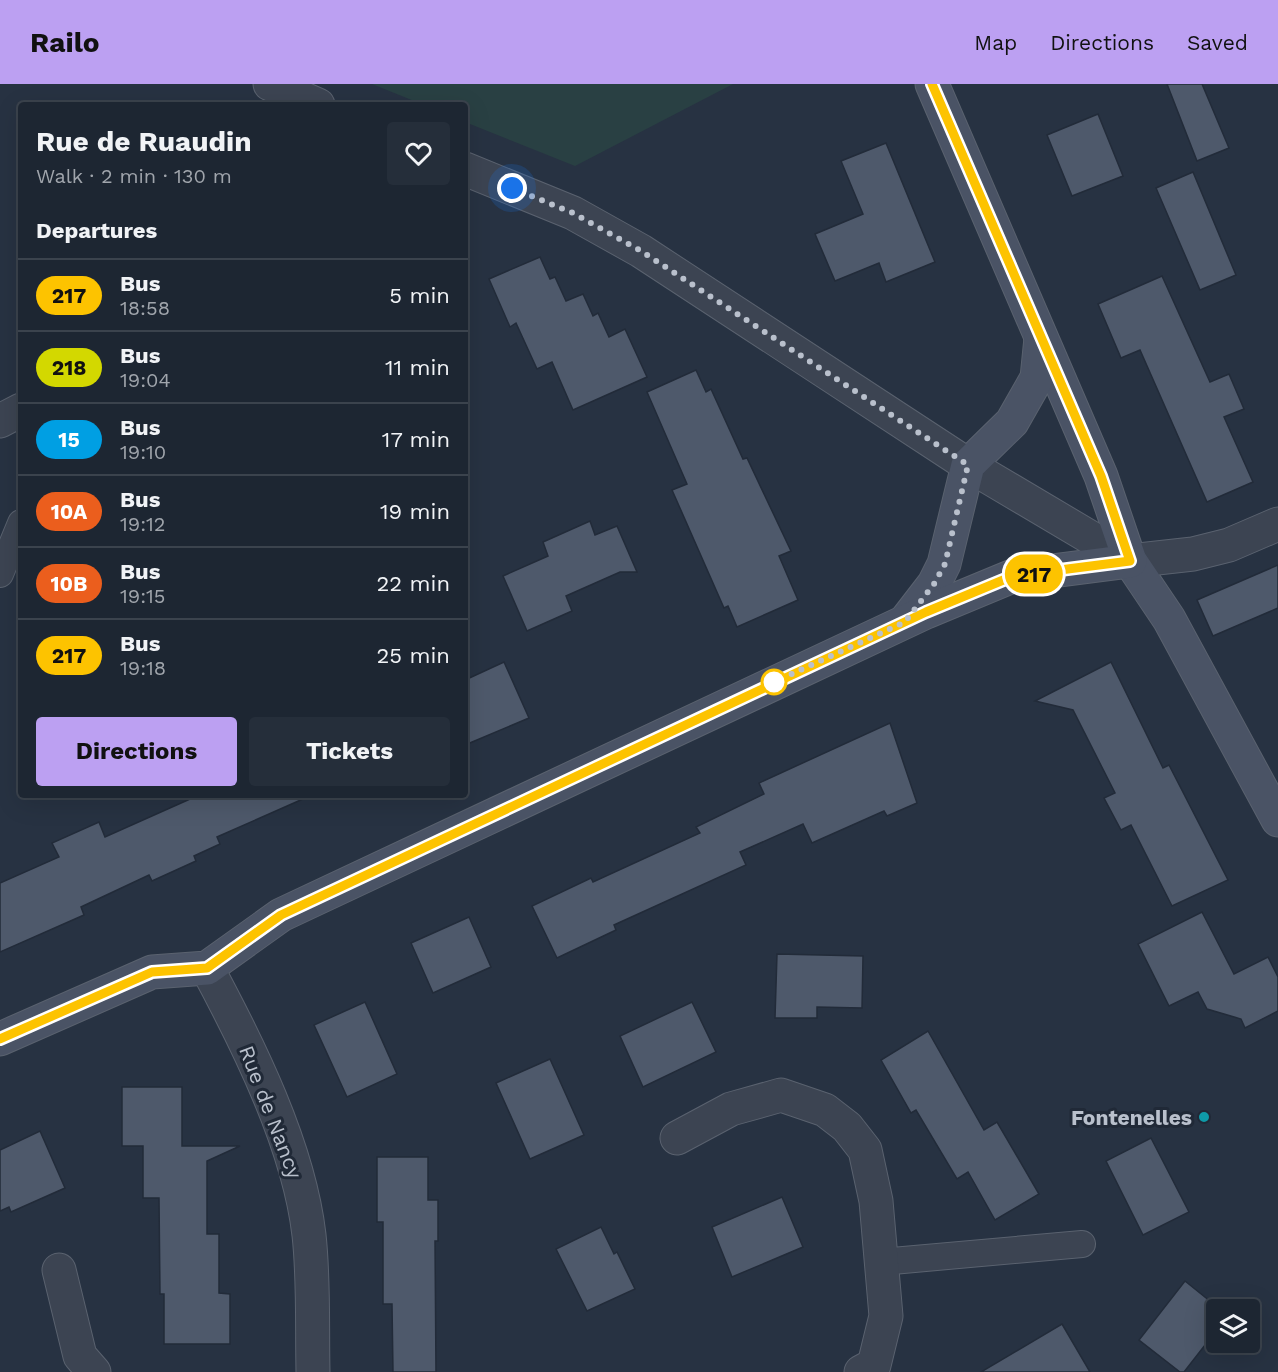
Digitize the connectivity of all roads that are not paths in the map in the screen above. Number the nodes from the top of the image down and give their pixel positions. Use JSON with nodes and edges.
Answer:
{"nodes":[{"id":1,"x":270,"y":84,"type":"edge"},
{"id":2,"x":932,"y":84,"type":"edge"},
{"id":3,"x":311,"y":102,"type":"edge"},
{"id":4,"x":468,"y":172,"type":"edge"},
{"id":5,"x":1041,"y":337,"type":"junction"},
{"id":6,"x":18,"y":412,"type":"edge"},
{"id":7,"x":0,"y":421,"type":"edge"},
{"id":8,"x":968,"y":465,"type":"junction"},
{"id":9,"x":1278,"y":524,"type":"edge"},
{"id":10,"x":18,"y":530,"type":"edge"},
{"id":11,"x":1130,"y":561,"type":"junction"},
{"id":12,"x":0,"y":574,"type":"edge"},
{"id":13,"x":905,"y":622,"type":"junction"},
{"id":14,"x":1278,"y":820,"type":"edge"},
{"id":15,"x":207,"y":968,"type":"junction"},
{"id":16,"x":0,"y":1039,"type":"edge"},
{"id":17,"x":676,"y":1138,"type":"dead end"},
{"id":18,"x":1082,"y":1244,"type":"dead end"},
{"id":19,"x":881,"y":1262,"type":"junction"},
{"id":20,"x":59,"y":1270,"type":"dead end"},
{"id":21,"x":94,"y":1372,"type":"edge"},
{"id":22,"x":313,"y":1372,"type":"edge"},
{"id":23,"x":861,"y":1372,"type":"edge"}],
"edges":[{"from":1,"to":3,"type":"street"},
{"from":2,"to":5,"type":"street"},
{"from":4,"to":8,"type":"street"},
{"from":5,"to":8,"type":"street"},
{"from":5,"to":11,"type":"street"},
{"from":6,"to":7,"type":"street"},
{"from":8,"to":11,"type":"street"},
{"from":8,"to":13,"type":"street"},
{"from":9,"to":11,"type":"street"},
{"from":10,"to":12,"type":"lane"},
{"from":11,"to":13,"type":"street"},
{"from":11,"to":14,"type":"street"},
{"from":13,"to":15,"type":"street"},
{"from":15,"to":16,"type":"street"},
{"from":15,"to":22,"type":"street","name":"Rue de Nancy"},
{"from":17,"to":19,"type":"street"},
{"from":18,"to":19,"type":"lane"},
{"from":19,"to":23,"type":"street"},
{"from":20,"to":21,"type":"street"}]}
